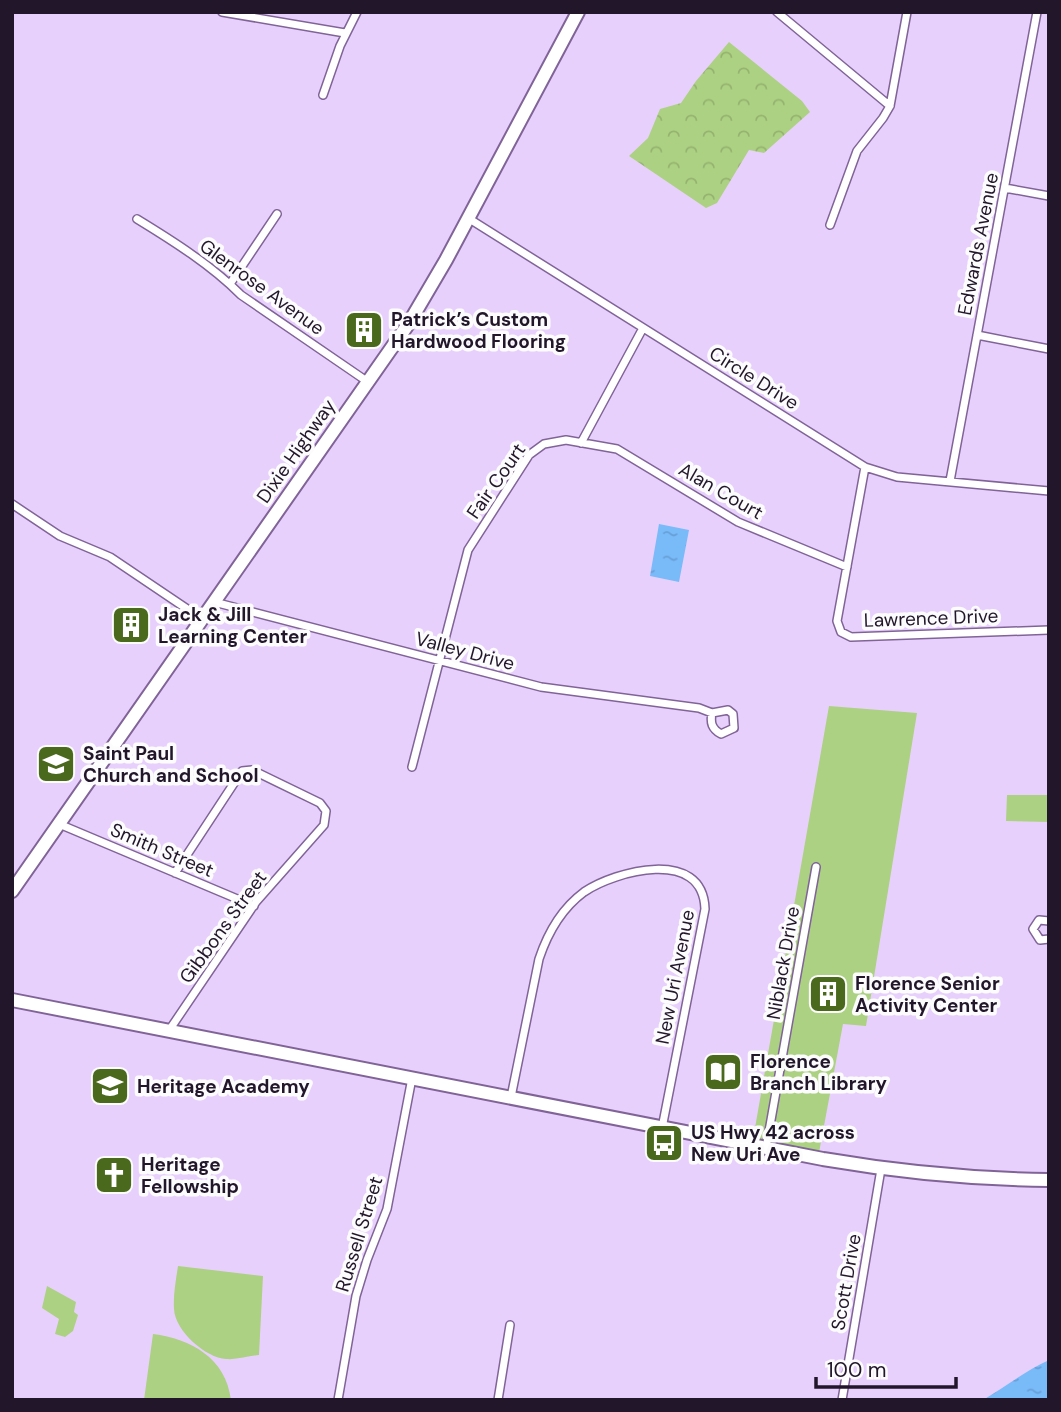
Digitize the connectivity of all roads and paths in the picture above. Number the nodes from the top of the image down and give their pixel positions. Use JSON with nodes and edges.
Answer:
{"nodes":[{"id":1,"x":222,"y":12,"type":"edge"},
{"id":2,"x":357,"y":12,"type":"edge"},
{"id":3,"x":578,"y":12,"type":"edge"},
{"id":4,"x":777,"y":12,"type":"edge"},
{"id":5,"x":907,"y":12,"type":"edge"},
{"id":6,"x":1037,"y":12,"type":"edge"},
{"id":7,"x":345,"y":33,"type":"junction"},
{"id":8,"x":323,"y":95,"type":"dead end"},
{"id":9,"x":890,"y":106,"type":"junction"},
{"id":10,"x":1005,"y":188,"type":"junction"},
{"id":11,"x":1049,"y":196,"type":"edge"},
{"id":12,"x":277,"y":214,"type":"dead end"},
{"id":13,"x":468,"y":218,"type":"junction"},
{"id":14,"x":137,"y":219,"type":"dead end"},
{"id":15,"x":830,"y":225,"type":"dead end"},
{"id":16,"x":230,"y":284,"type":"junction"},
{"id":17,"x":643,"y":328,"type":"junction"},
{"id":18,"x":977,"y":335,"type":"junction"},
{"id":19,"x":1049,"y":349,"type":"edge"},
{"id":20,"x":368,"y":382,"type":"junction"},
{"id":21,"x":581,"y":443,"type":"junction"},
{"id":22,"x":865,"y":467,"type":"junction"},
{"id":23,"x":950,"y":481,"type":"junction"},
{"id":24,"x":1049,"y":491,"type":"edge"},
{"id":25,"x":12,"y":504,"type":"edge"},
{"id":26,"x":847,"y":567,"type":"junction"},
{"id":27,"x":214,"y":602,"type":"junction"},
{"id":28,"x":202,"y":619,"type":"junction"},
{"id":29,"x":1049,"y":630,"type":"edge"},
{"id":30,"x":439,"y":660,"type":"junction"},
{"id":31,"x":712,"y":713,"type":"dead end"},
{"id":32,"x":412,"y":767,"type":"dead end"},
{"id":33,"x":58,"y":823,"type":"junction"},
{"id":34,"x":816,"y":867,"type":"dead end"},
{"id":35,"x":175,"y":873,"type":"junction"},
{"id":36,"x":12,"y":891,"type":"edge"},
{"id":37,"x":254,"y":906,"type":"junction"},
{"id":38,"x":1049,"y":920,"type":"edge"},
{"id":39,"x":1049,"y":939,"type":"edge"},
{"id":40,"x":12,"y":1000,"type":"edge"},
{"id":41,"x":170,"y":1029,"type":"junction"},
{"id":42,"x":412,"y":1077,"type":"junction"},
{"id":43,"x":511,"y":1097,"type":"junction"},
{"id":44,"x":662,"y":1128,"type":"junction"},
{"id":45,"x":766,"y":1148,"type":"junction"},
{"id":46,"x":881,"y":1169,"type":"junction"},
{"id":47,"x":1049,"y":1180,"type":"edge"},
{"id":48,"x":510,"y":1325,"type":"dead end"},
{"id":49,"x":338,"y":1400,"type":"edge"},
{"id":50,"x":498,"y":1400,"type":"edge"},
{"id":51,"x":842,"y":1400,"type":"edge"}],
"edges":[{"from":1,"to":7,"type":"street"},
{"from":2,"to":7,"type":"street"},
{"from":3,"to":13,"type":"main road","name":"Dixie Highway"},
{"from":4,"to":9,"type":"street"},
{"from":5,"to":9,"type":"street"},
{"from":6,"to":10,"type":"street","name":"Edwards Avenue"},
{"from":7,"to":8,"type":"street"},
{"from":9,"to":15,"type":"street"},
{"from":10,"to":11,"type":"street"},
{"from":10,"to":18,"type":"street","name":"Edwards Avenue"},
{"from":12,"to":16,"type":"street"},
{"from":13,"to":17,"type":"street","name":"Circle Drive"},
{"from":13,"to":20,"type":"main road","name":"Dixie Highway"},
{"from":14,"to":16,"type":"street","name":"Glenrose Avenue"},
{"from":16,"to":20,"type":"street","name":"Glenrose Avenue"},
{"from":17,"to":21,"type":"street"},
{"from":17,"to":22,"type":"street","name":"Circle Drive"},
{"from":18,"to":19,"type":"street"},
{"from":18,"to":23,"type":"street","name":"Edwards Avenue"},
{"from":20,"to":27,"type":"main road","name":"Dixie Highway"},
{"from":21,"to":26,"type":"street","name":"Alan Court"},
{"from":21,"to":30,"type":"street","name":"Fair Court"},
{"from":22,"to":23,"type":"street","name":"Circle Drive"},
{"from":22,"to":26,"type":"street"},
{"from":23,"to":24,"type":"street","name":"Circle Drive"},
{"from":25,"to":28,"type":"street"},
{"from":26,"to":29,"type":"street","name":"Lawrence Drive"},
{"from":27,"to":28,"type":"main road","name":"Dixie Highway"},
{"from":27,"to":30,"type":"street","name":"Valley Drive"},
{"from":28,"to":33,"type":"main road","name":"Dixie Highway"},
{"from":30,"to":31,"type":"street","name":"Valley Drive"},
{"from":30,"to":32,"type":"street","name":"Fair Court"},
{"from":33,"to":35,"type":"street","name":"Smith Street"},
{"from":33,"to":36,"type":"main road","name":"Dixie Highway"},
{"from":34,"to":45,"type":"street","name":"Niblack Drive"},
{"from":35,"to":37,"type":"street","name":"Smith Street"},
{"from":35,"to":37,"type":"street","name":"Gibbons Street"},
{"from":37,"to":41,"type":"street","name":"Gibbons Street"},
{"from":38,"to":39,"type":"street"},
{"from":40,"to":41,"type":"main road"},
{"from":41,"to":42,"type":"main road"},
{"from":42,"to":43,"type":"main road"},
{"from":42,"to":49,"type":"street","name":"Russell Street"},
{"from":43,"to":44,"type":"main road"},
{"from":43,"to":44,"type":"street","name":"New Uri Avenue"},
{"from":44,"to":45,"type":"main road"},
{"from":45,"to":46,"type":"main road"},
{"from":46,"to":47,"type":"main road"},
{"from":46,"to":51,"type":"street","name":"Scott Drive"},
{"from":48,"to":50,"type":"street"}]}
